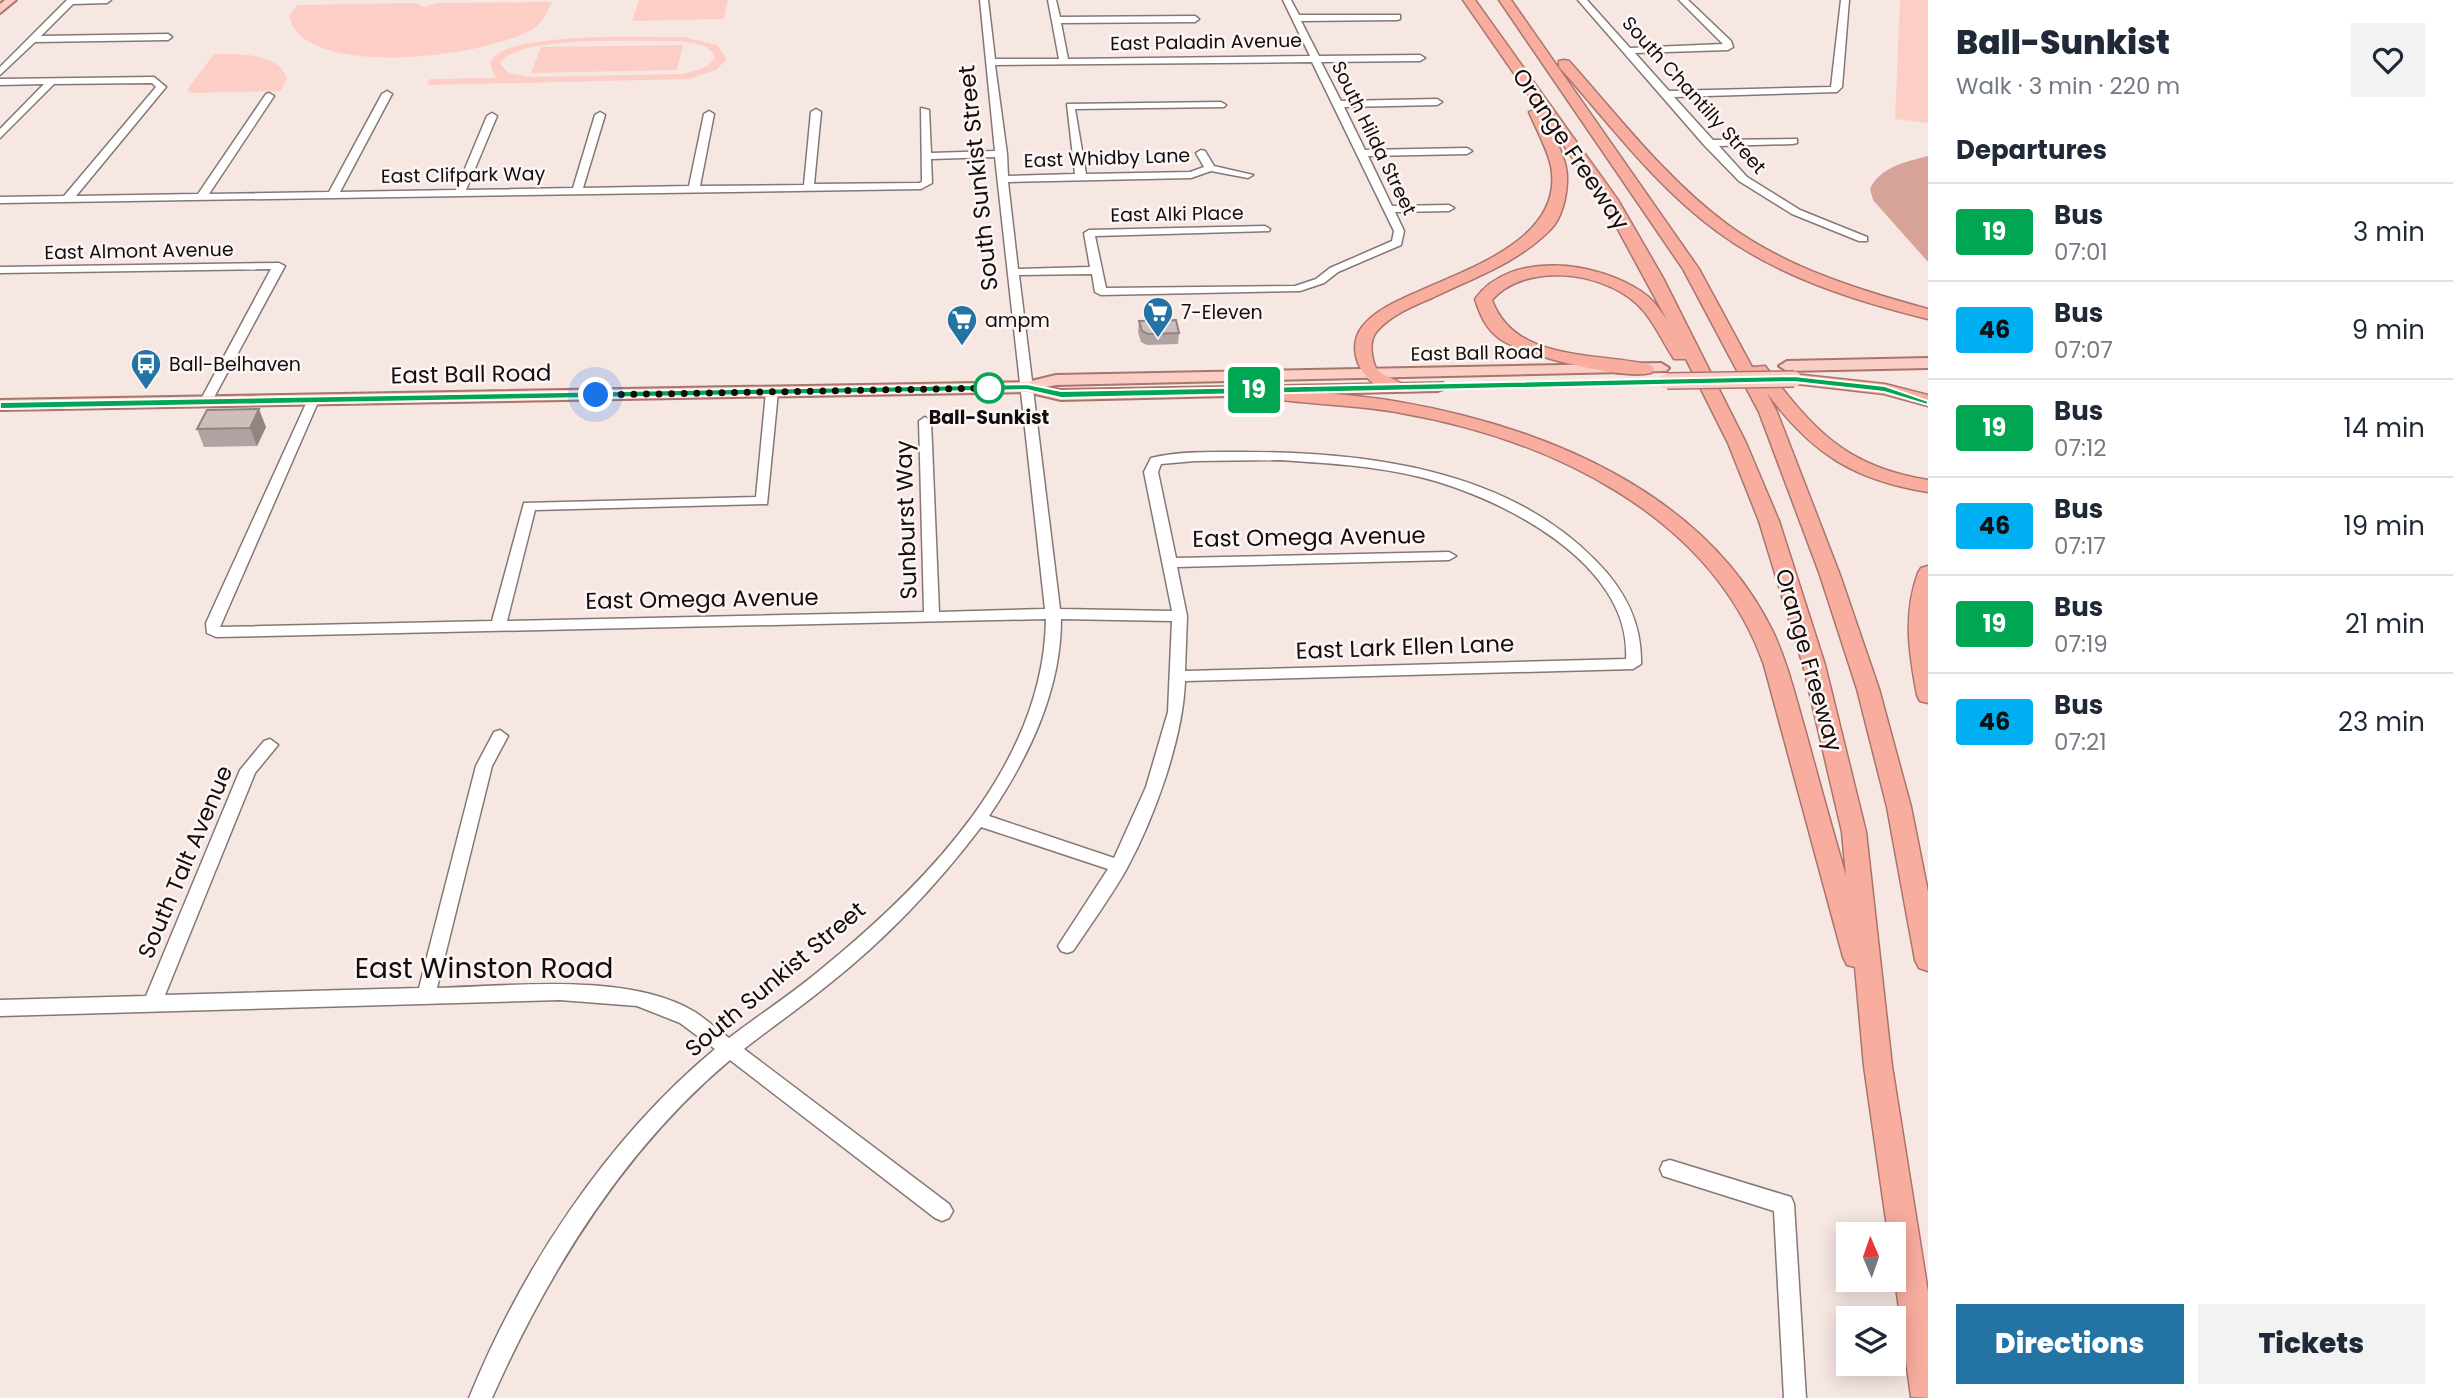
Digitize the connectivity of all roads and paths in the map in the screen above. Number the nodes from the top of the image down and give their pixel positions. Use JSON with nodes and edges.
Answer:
{"nodes":[{"id":1,"x":11,"y":0,"type":"edge"},
{"id":2,"x":72,"y":0,"type":"edge"},
{"id":3,"x":107,"y":0,"type":"edge"},
{"id":4,"x":984,"y":0,"type":"edge"},
{"id":5,"x":1052,"y":0,"type":"edge"},
{"id":6,"x":1287,"y":0,"type":"edge"},
{"id":7,"x":1469,"y":0,"type":"edge"},
{"id":8,"x":1582,"y":0,"type":"edge"},
{"id":9,"x":1683,"y":0,"type":"edge"},
{"id":10,"x":1845,"y":0,"type":"edge"},
{"id":11,"x":1507,"y":2,"type":"edge"},
{"id":12,"x":0,"y":10,"type":"edge"},
{"id":13,"x":1397,"y":17,"type":"dead end"},
{"id":14,"x":1295,"y":18,"type":"junction"},
{"id":15,"x":1195,"y":19,"type":"dead end"},
{"id":16,"x":1056,"y":20,"type":"junction"},
{"id":17,"x":168,"y":37,"type":"dead end"},
{"id":18,"x":33,"y":39,"type":"junction"},
{"id":19,"x":1629,"y":51,"type":"junction"},
{"id":20,"x":1420,"y":58,"type":"dead end"},
{"id":21,"x":1316,"y":59,"type":"junction"},
{"id":22,"x":992,"y":62,"type":"junction"},
{"id":23,"x":1064,"y":62,"type":"junction"},
{"id":24,"x":0,"y":72,"type":"edge"},
{"id":25,"x":1520,"y":74,"type":"junction"},
{"id":26,"x":52,"y":81,"type":"junction"},
{"id":27,"x":0,"y":82,"type":"edge"},
{"id":28,"x":387,"y":94,"type":"dead end"},
{"id":29,"x":1666,"y":94,"type":"junction"},
{"id":30,"x":269,"y":96,"type":"dead end"},
{"id":31,"x":1437,"y":102,"type":"dead end"},
{"id":32,"x":1336,"y":104,"type":"junction"},
{"id":33,"x":1222,"y":105,"type":"dead end"},
{"id":34,"x":924,"y":110,"type":"dead end"},
{"id":35,"x":816,"y":111,"type":"dead end"},
{"id":36,"x":709,"y":114,"type":"dead end"},
{"id":37,"x":600,"y":115,"type":"dead end"},
{"id":38,"x":492,"y":116,"type":"dead end"},
{"id":39,"x":0,"y":135,"type":"edge"},
{"id":40,"x":1793,"y":141,"type":"dead end"},
{"id":41,"x":1708,"y":143,"type":"junction"},
{"id":42,"x":1467,"y":151,"type":"dead end"},
{"id":43,"x":1201,"y":153,"type":"dead end"},
{"id":44,"x":1361,"y":153,"type":"junction"},
{"id":45,"x":1002,"y":155,"type":"junction"},
{"id":46,"x":926,"y":156,"type":"junction"},
{"id":47,"x":1210,"y":168,"type":"junction"},
{"id":48,"x":1248,"y":175,"type":"dead end"},
{"id":49,"x":1081,"y":177,"type":"junction"},
{"id":50,"x":1005,"y":179,"type":"junction"},
{"id":51,"x":809,"y":187,"type":"junction"},
{"id":52,"x":694,"y":189,"type":"junction"},
{"id":53,"x":577,"y":191,"type":"junction"},
{"id":54,"x":460,"y":192,"type":"junction"},
{"id":55,"x":333,"y":194,"type":"junction"},
{"id":56,"x":202,"y":196,"type":"junction"},
{"id":57,"x":68,"y":198,"type":"junction"},
{"id":58,"x":0,"y":200,"type":"edge"},
{"id":59,"x":1449,"y":208,"type":"dead end"},
{"id":60,"x":1389,"y":209,"type":"junction"},
{"id":61,"x":1265,"y":229,"type":"dead end"},
{"id":62,"x":1863,"y":239,"type":"dead end"},
{"id":63,"x":1690,"y":269,"type":"junction"},
{"id":64,"x":0,"y":270,"type":"edge"},
{"id":65,"x":1097,"y":270,"type":"junction"},
{"id":66,"x":1015,"y":272,"type":"junction"},
{"id":67,"x":1928,"y":314,"type":"edge"},
{"id":68,"x":1928,"y":363,"type":"edge"},
{"id":69,"x":1791,"y":372,"type":"junction"},
{"id":70,"x":1658,"y":373,"type":"junction"},
{"id":71,"x":1372,"y":374,"type":"junction"},
{"id":72,"x":1928,"y":377,"type":"edge"},
{"id":73,"x":1027,"y":387,"type":"junction"},
{"id":74,"x":1396,"y":387,"type":"junction"},
{"id":75,"x":1257,"y":390,"type":"junction"},
{"id":76,"x":772,"y":392,"type":"junction"},
{"id":77,"x":313,"y":400,"type":"junction"},
{"id":78,"x":206,"y":401,"type":"junction"},
{"id":79,"x":1928,"y":401,"type":"edge"},
{"id":80,"x":0,"y":405,"type":"edge"},
{"id":81,"x":925,"y":421,"type":"dead end"},
{"id":82,"x":1737,"y":443,"type":"junction"},
{"id":83,"x":1928,"y":486,"type":"edge"},
{"id":84,"x":1448,"y":556,"type":"dead end"},
{"id":85,"x":1170,"y":563,"type":"junction"},
{"id":86,"x":1928,"y":573,"type":"edge"},
{"id":87,"x":1054,"y":614,"type":"junction"},
{"id":88,"x":932,"y":616,"type":"junction"},
{"id":89,"x":1180,"y":616,"type":"junction"},
{"id":90,"x":498,"y":626,"type":"junction"},
{"id":91,"x":1179,"y":676,"type":"junction"},
{"id":92,"x":1928,"y":695,"type":"edge"},
{"id":93,"x":500,"y":736,"type":"dead end"},
{"id":94,"x":270,"y":745,"type":"dead end"},
{"id":95,"x":980,"y":820,"type":"junction"},
{"id":96,"x":1119,"y":866,"type":"junction"},
{"id":97,"x":1067,"y":946,"type":"dead end"},
{"id":98,"x":1928,"y":960,"type":"edge"},
{"id":99,"x":426,"y":996,"type":"junction"},
{"id":100,"x":152,"y":1004,"type":"junction"},
{"id":101,"x":0,"y":1008,"type":"edge"},
{"id":102,"x":1873,"y":1019,"type":"junction"},
{"id":103,"x":729,"y":1047,"type":"junction"},
{"id":104,"x":1670,"y":1169,"type":"dead end"},
{"id":105,"x":942,"y":1211,"type":"dead end"},
{"id":106,"x":1928,"y":1397,"type":"edge"},
{"id":107,"x":480,"y":1398,"type":"edge"},
{"id":108,"x":1795,"y":1398,"type":"edge"}],
"edges":[{"from":1,"to":12,"type":"main road"},
{"from":2,"to":3,"type":"street"},
{"from":2,"to":18,"type":"street"},
{"from":4,"to":22,"type":"street","name":"South Sunkist Street"},
{"from":5,"to":16,"type":"street"},
{"from":6,"to":14,"type":"street","name":"South Hilda Street"},
{"from":7,"to":25,"type":"highway","name":"Orange Freeway"},
{"from":8,"to":19,"type":"street","name":"South Chantilly Street"},
{"from":9,"to":19,"type":"street"},
{"from":10,"to":29,"type":"street"},
{"from":11,"to":63,"type":"highway","name":"Orange Freeway"},
{"from":11,"to":67,"type":"highway"},
{"from":13,"to":14,"type":"street"},
{"from":14,"to":21,"type":"street","name":"South Hilda Street"},
{"from":15,"to":16,"type":"street"},
{"from":16,"to":23,"type":"street"},
{"from":17,"to":18,"type":"street"},
{"from":18,"to":24,"type":"street"},
{"from":19,"to":29,"type":"street","name":"South Chantilly Street"},
{"from":20,"to":21,"type":"street","name":"East Paladin Avenue"},
{"from":21,"to":23,"type":"street","name":"East Paladin Avenue"},
{"from":21,"to":32,"type":"street","name":"South Hilda Street"},
{"from":22,"to":23,"type":"street","name":"East Paladin Avenue"},
{"from":22,"to":45,"type":"street","name":"South Sunkist Street"},
{"from":25,"to":71,"type":"highway"},
{"from":25,"to":82,"type":"highway","name":"Orange Freeway"},
{"from":26,"to":27,"type":"street"},
{"from":26,"to":39,"type":"street"},
{"from":26,"to":57,"type":"street"},
{"from":28,"to":55,"type":"street"},
{"from":29,"to":41,"type":"street","name":"South Chantilly Street"},
{"from":30,"to":56,"type":"street"},
{"from":31,"to":32,"type":"street"},
{"from":32,"to":44,"type":"street","name":"South Hilda Street"},
{"from":33,"to":49,"type":"street"},
{"from":34,"to":46,"type":"street"},
{"from":35,"to":51,"type":"street"},
{"from":36,"to":52,"type":"street"},
{"from":37,"to":53,"type":"street"},
{"from":38,"to":54,"type":"street"},
{"from":40,"to":41,"type":"street"},
{"from":41,"to":62,"type":"street","name":"South Chantilly Street"},
{"from":42,"to":44,"type":"street"},
{"from":43,"to":47,"type":"street"},
{"from":44,"to":60,"type":"street","name":"South Hilda Street"},
{"from":45,"to":46,"type":"street"},
{"from":45,"to":50,"type":"street","name":"South Sunkist Street"},
{"from":46,"to":51,"type":"street","name":"East Clifpark Way"},
{"from":47,"to":48,"type":"street"},
{"from":47,"to":49,"type":"street","name":"East Whidby Lane"},
{"from":49,"to":50,"type":"street","name":"East Whidby Lane"},
{"from":50,"to":66,"type":"street","name":"South Sunkist Street"},
{"from":51,"to":52,"type":"street","name":"East Clifpark Way"},
{"from":52,"to":53,"type":"street","name":"East Clifpark Way"},
{"from":53,"to":54,"type":"street","name":"East Clifpark Way"},
{"from":54,"to":55,"type":"street","name":"East Clifpark Way"},
{"from":55,"to":56,"type":"street","name":"East Clifpark Way"},
{"from":56,"to":57,"type":"street","name":"East Clifpark Way"},
{"from":57,"to":58,"type":"street","name":"East Clifpark Way"},
{"from":59,"to":60,"type":"street"},
{"from":60,"to":65,"type":"street","name":"South Hilda Street"},
{"from":61,"to":65,"type":"street","name":"East Alki Place"},
{"from":63,"to":83,"type":"highway"},
{"from":63,"to":98,"type":"highway","name":"Orange Freeway"},
{"from":64,"to":78,"type":"street","name":"East Almont Avenue"},
{"from":65,"to":66,"type":"street"},
{"from":66,"to":73,"type":"street","name":"South Sunkist Street"},
{"from":68,"to":69,"type":"main road","name":"East Ball Road"},
{"from":69,"to":70,"type":"main road","name":"East Ball Road","bridge":true},
{"from":69,"to":72,"type":"main road","name":"East Ball Road"},
{"from":69,"to":79,"type":"highway"},
{"from":70,"to":71,"type":"main road","name":"East Ball Road"},
{"from":70,"to":74,"type":"main road","name":"East Ball Road"},
{"from":70,"to":82,"type":"highway"},
{"from":71,"to":73,"type":"main road","name":"East Ball Road"},
{"from":71,"to":74,"type":"highway"},
{"from":73,"to":75,"type":"main road","name":"East Ball Road"},
{"from":73,"to":76,"type":"main road","name":"East Ball Road"},
{"from":73,"to":87,"type":"street","name":"South Sunkist Street"},
{"from":74,"to":75,"type":"main road","name":"East Ball Road"},
{"from":75,"to":102,"type":"highway"},
{"from":76,"to":77,"type":"main road","name":"East Ball Road"},
{"from":76,"to":90,"type":"street"},
{"from":77,"to":78,"type":"main road","name":"East Ball Road"},
{"from":77,"to":90,"type":"street","name":"East Omega Avenue"},
{"from":78,"to":80,"type":"main road","name":"East Ball Road"},
{"from":81,"to":88,"type":"street","name":"Sunburst Way"},
{"from":82,"to":102,"type":"highway","name":"Orange Freeway"},
{"from":84,"to":85,"type":"street","name":"East Omega Avenue"},
{"from":85,"to":89,"type":"street"},
{"from":85,"to":91,"type":"street","name":"East Lark Ellen Lane"},
{"from":86,"to":92,"type":"highway"},
{"from":87,"to":88,"type":"street","name":"East Omega Avenue"},
{"from":87,"to":89,"type":"street","name":"East Omega Avenue"},
{"from":87,"to":95,"type":"street","name":"South Sunkist Street"},
{"from":88,"to":90,"type":"street","name":"East Omega Avenue"},
{"from":89,"to":91,"type":"street"},
{"from":91,"to":96,"type":"street"},
{"from":93,"to":99,"type":"street"},
{"from":94,"to":100,"type":"street","name":"South Talt Avenue"},
{"from":95,"to":96,"type":"street"},
{"from":95,"to":103,"type":"street","name":"South Sunkist Street"},
{"from":96,"to":97,"type":"street"},
{"from":99,"to":100,"type":"street","name":"East Winston Road"},
{"from":99,"to":103,"type":"street","name":"East Winston Road"},
{"from":100,"to":101,"type":"street","name":"East Winston Road"},
{"from":102,"to":106,"type":"highway","name":"Orange Freeway"},
{"from":103,"to":105,"type":"street","name":"East Winston Road"},
{"from":103,"to":107,"type":"street","name":"South Sunkist Street"},
{"from":104,"to":108,"type":"street"}]}
